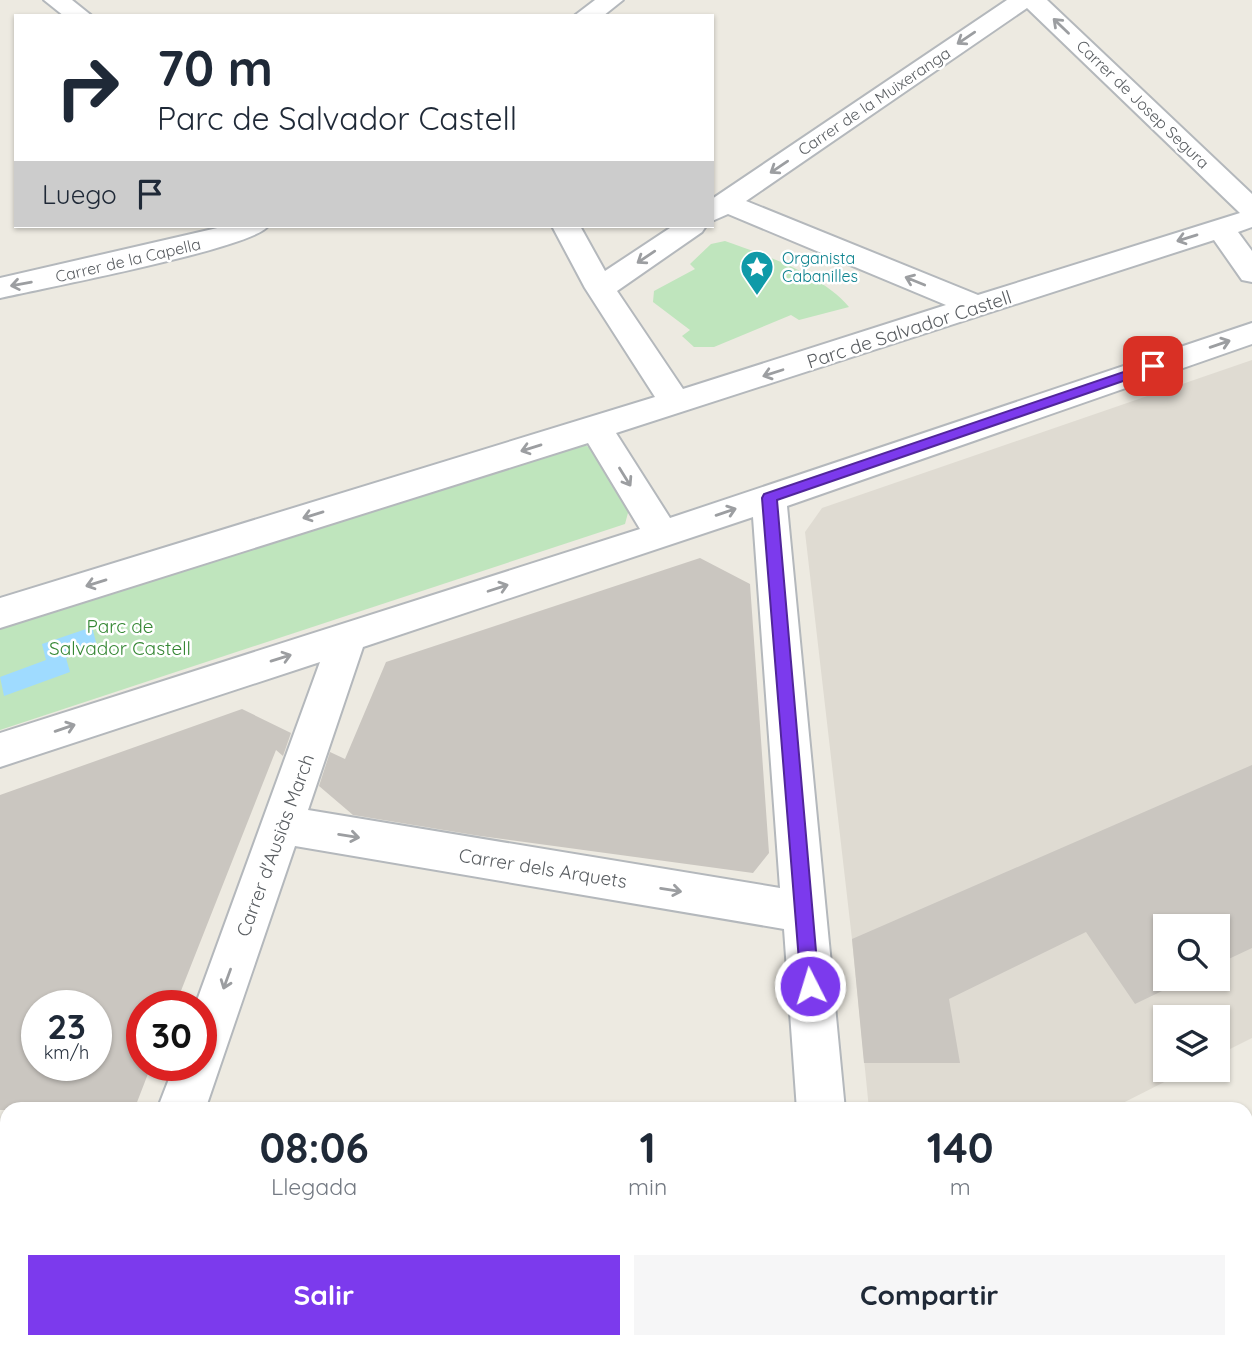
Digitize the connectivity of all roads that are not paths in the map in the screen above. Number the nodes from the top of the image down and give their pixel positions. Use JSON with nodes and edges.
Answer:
{"nodes":[{"id":1,"x":56,"y":0,"type":"edge"},
{"id":2,"x":611,"y":0,"type":"edge"},
{"id":3,"x":1023,"y":0,"type":"edge"},
{"id":4,"x":1033,"y":0,"type":"edge"},
{"id":5,"x":77,"y":14,"type":"edge"},
{"id":6,"x":589,"y":14,"type":"edge"},
{"id":7,"x":719,"y":207,"type":"edge"},
{"id":8,"x":1252,"y":209,"type":"edge"},
{"id":9,"x":1252,"y":218,"type":"edge"},
{"id":10,"x":248,"y":228,"type":"edge"},
{"id":11,"x":567,"y":228,"type":"edge"},
{"id":12,"x":689,"y":228,"type":"edge"},
{"id":13,"x":1221,"y":228,"type":"junction"},
{"id":14,"x":1252,"y":273,"type":"edge"},
{"id":15,"x":0,"y":288,"type":"edge"},
{"id":16,"x":600,"y":288,"type":"junction"},
{"id":17,"x":978,"y":307,"type":"junction"},
{"id":18,"x":1252,"y":333,"type":"edge"},
{"id":19,"x":676,"y":404,"type":"junction"},
{"id":20,"x":596,"y":428,"type":"junction"},
{"id":21,"x":769,"y":498,"type":"junction"},
{"id":22,"x":662,"y":535,"type":"junction"},
{"id":23,"x":0,"y":613,"type":"edge"},
{"id":24,"x":348,"y":637,"type":"junction"},
{"id":25,"x":0,"y":750,"type":"edge"},
{"id":26,"x":282,"y":825,"type":"junction"},
{"id":27,"x":804,"y":912,"type":"junction"},
{"id":28,"x":217,"y":1008,"type":"edge"},
{"id":29,"x":192,"y":1081,"type":"edge"},
{"id":30,"x":184,"y":1102,"type":"edge"},
{"id":31,"x":820,"y":1102,"type":"edge"}],
"edges":[{"from":1,"to":5,"type":"street"},
{"from":2,"to":6,"type":"street"},
{"from":3,"to":7,"type":"street","name":"Carrer de la Muixeranga","one_way":true},
{"from":8,"to":4,"type":"street","name":"Carrer de Josep Segura","one_way":true},
{"from":17,"to":7,"type":"street","one_way":true},
{"from":9,"to":13,"type":"street","name":"Parc de Salvador Castell"},
{"from":10,"to":15,"type":"street","name":"Carrer de la Capella","one_way":true},
{"from":11,"to":16,"type":"street"},
{"from":12,"to":16,"type":"street","one_way":true},
{"from":13,"to":14,"type":"street"},
{"from":13,"to":17,"type":"street","name":"Parc de Salvador Castell","one_way":true},
{"from":16,"to":19,"type":"street"},
{"from":17,"to":19,"type":"street","name":"Parc de Salvador Castell","one_way":true},
{"from":21,"to":18,"type":"street","one_way":true},
{"from":19,"to":20,"type":"street","name":"Parc de Salvador Castell"},
{"from":20,"to":22,"type":"street","one_way":true},
{"from":20,"to":23,"type":"street","name":"Parc de Salvador Castell","one_way":true},
{"from":22,"to":21,"type":"street","one_way":true},
{"from":21,"to":27,"type":"street"},
{"from":24,"to":22,"type":"street","one_way":true},
{"from":25,"to":24,"type":"street","one_way":true},
{"from":24,"to":26,"type":"street","name":"Carrer d'Ausiàs March"},
{"from":26,"to":27,"type":"street","name":"Carrer dels Arquets","one_way":true},
{"from":26,"to":28,"type":"street","name":"Carrer d'Ausiàs March","one_way":true},
{"from":27,"to":31,"type":"street"},
{"from":29,"to":30,"type":"street"}]}
